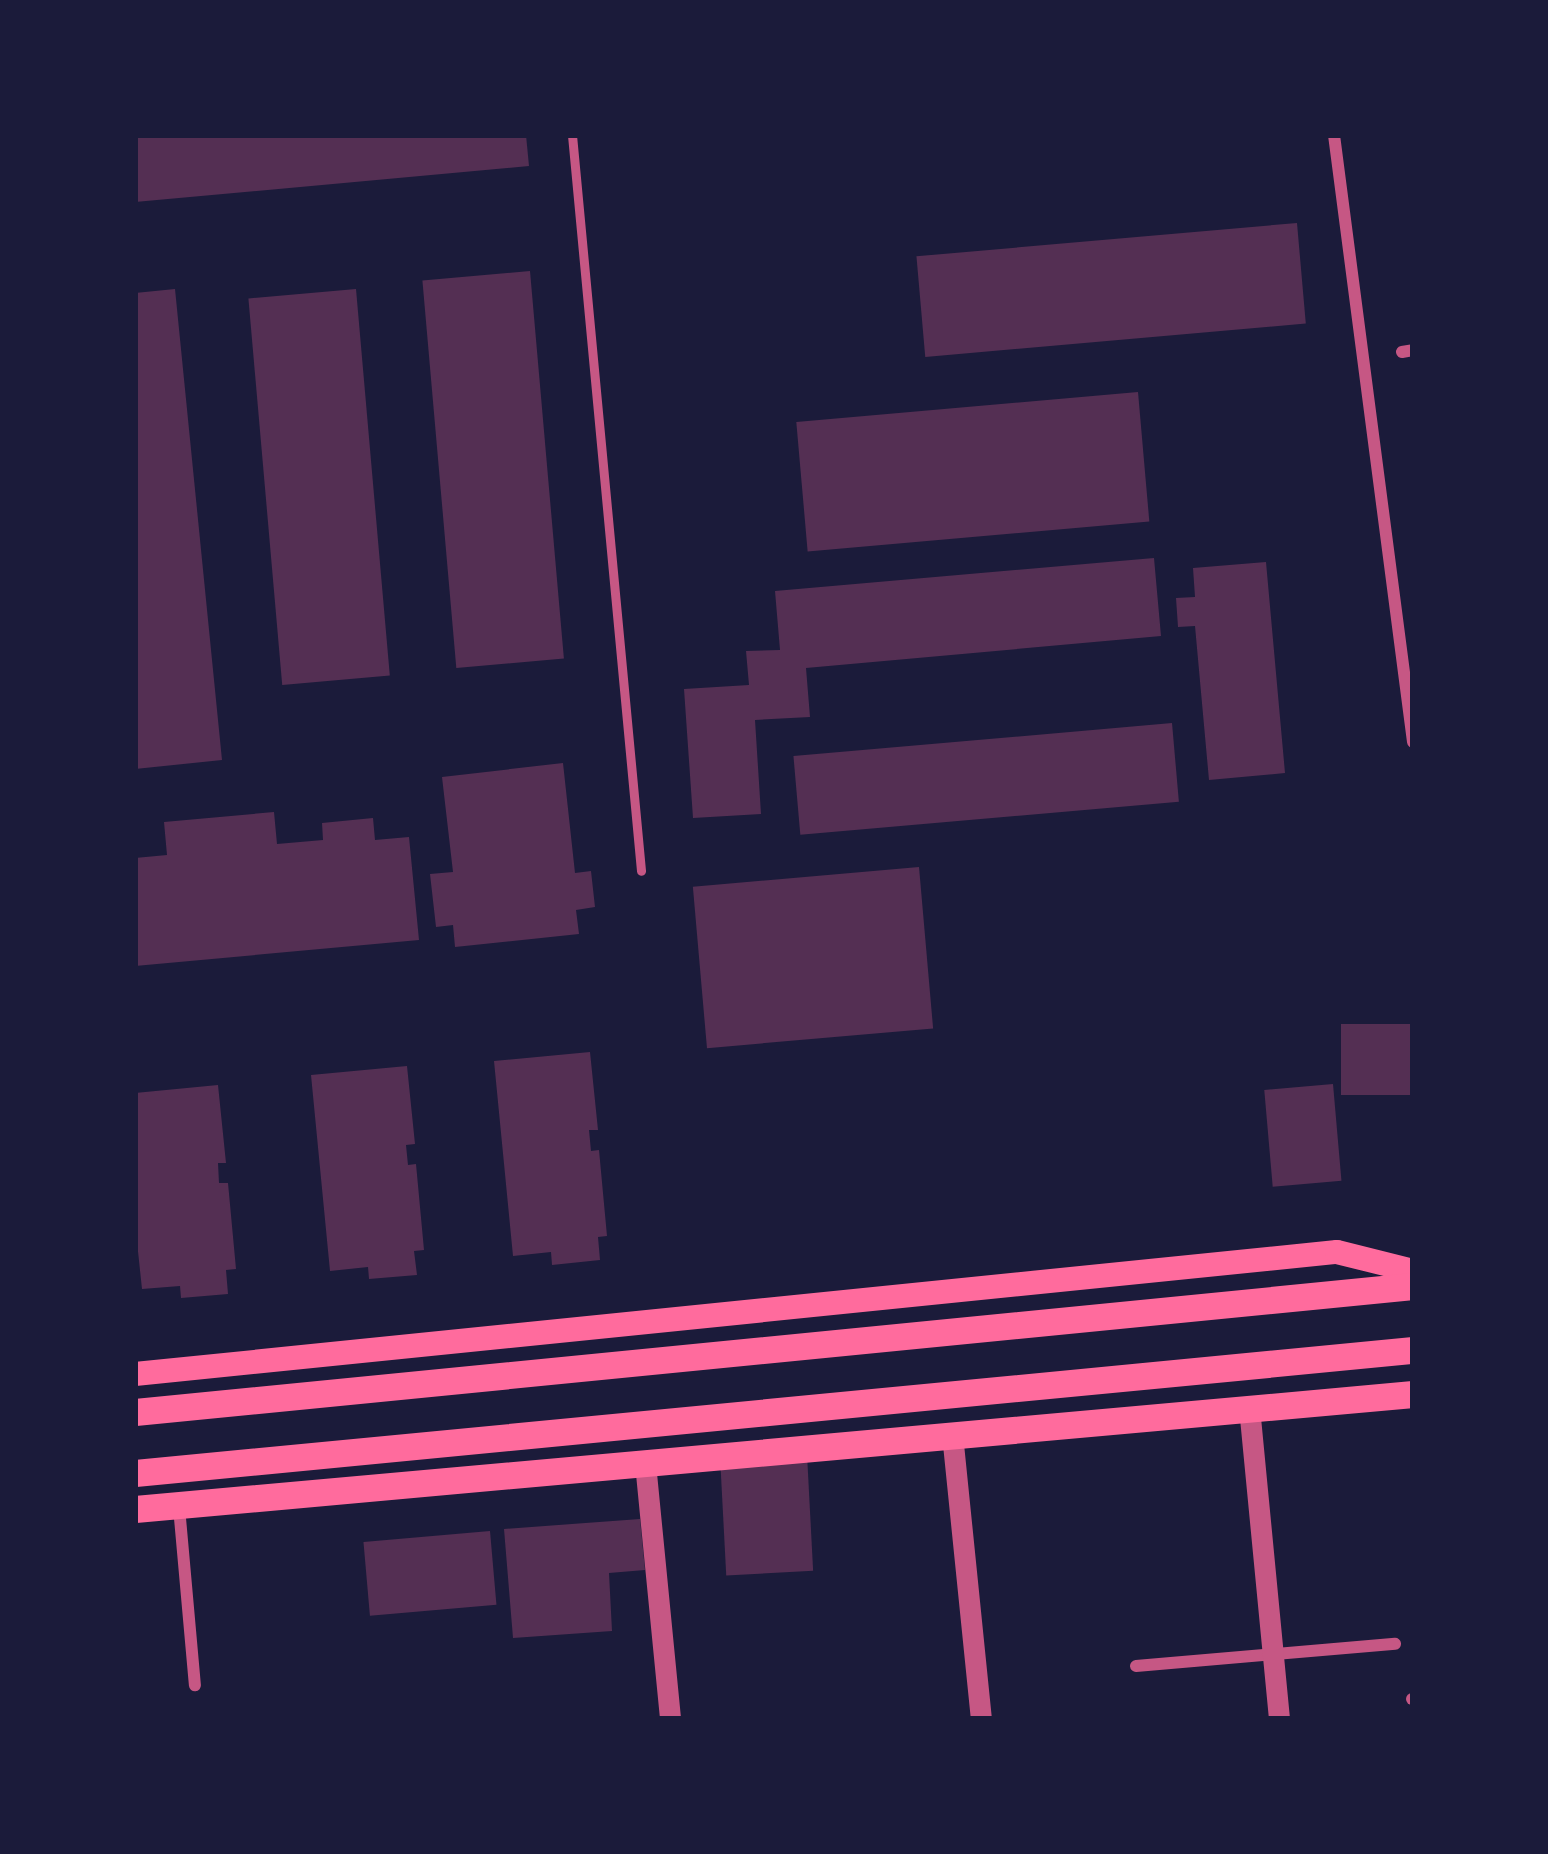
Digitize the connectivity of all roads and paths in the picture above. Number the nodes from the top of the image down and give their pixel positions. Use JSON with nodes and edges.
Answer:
{"nodes":[{"id":1,"x":572,"y":135,"type":"edge"},
{"id":2,"x":1334,"y":135,"type":"edge"},
{"id":3,"x":1413,"y":742,"type":"edge"},
{"id":4,"x":641,"y":871,"type":"dead end"},
{"id":5,"x":1413,"y":1271,"type":"edge"},
{"id":6,"x":1413,"y":1286,"type":"edge"},
{"id":7,"x":1413,"y":1351,"type":"edge"},
{"id":8,"x":135,"y":1374,"type":"edge"},
{"id":9,"x":1413,"y":1394,"type":"edge"},
{"id":10,"x":1249,"y":1407,"type":"junction"},
{"id":11,"x":135,"y":1412,"type":"edge"},
{"id":12,"x":952,"y":1433,"type":"junction"},
{"id":13,"x":645,"y":1463,"type":"junction"},
{"id":14,"x":135,"y":1473,"type":"edge"},
{"id":15,"x":178,"y":1505,"type":"junction"},
{"id":16,"x":135,"y":1509,"type":"edge"},
{"id":17,"x":1395,"y":1644,"type":"dead end"},
{"id":18,"x":1273,"y":1654,"type":"junction"},
{"id":19,"x":1136,"y":1666,"type":"dead end"},
{"id":20,"x":195,"y":1685,"type":"dead end"},
{"id":21,"x":670,"y":1719,"type":"edge"},
{"id":22,"x":981,"y":1719,"type":"edge"},
{"id":23,"x":1279,"y":1719,"type":"edge"}],
"edges":[{"from":1,"to":4,"type":"lane"},
{"from":2,"to":3,"type":"street"},
{"from":5,"to":8,"type":"main road"},
{"from":6,"to":11,"type":"main road"},
{"from":7,"to":14,"type":"main road"},
{"from":9,"to":10,"type":"main road"},
{"from":10,"to":12,"type":"main road"},
{"from":10,"to":18,"type":"street"},
{"from":12,"to":13,"type":"main road"},
{"from":12,"to":22,"type":"street"},
{"from":13,"to":15,"type":"main road"},
{"from":13,"to":21,"type":"street"},
{"from":15,"to":16,"type":"main road"},
{"from":15,"to":20,"type":"street"},
{"from":17,"to":18,"type":"street"},
{"from":18,"to":19,"type":"street"},
{"from":18,"to":23,"type":"street"}]}
